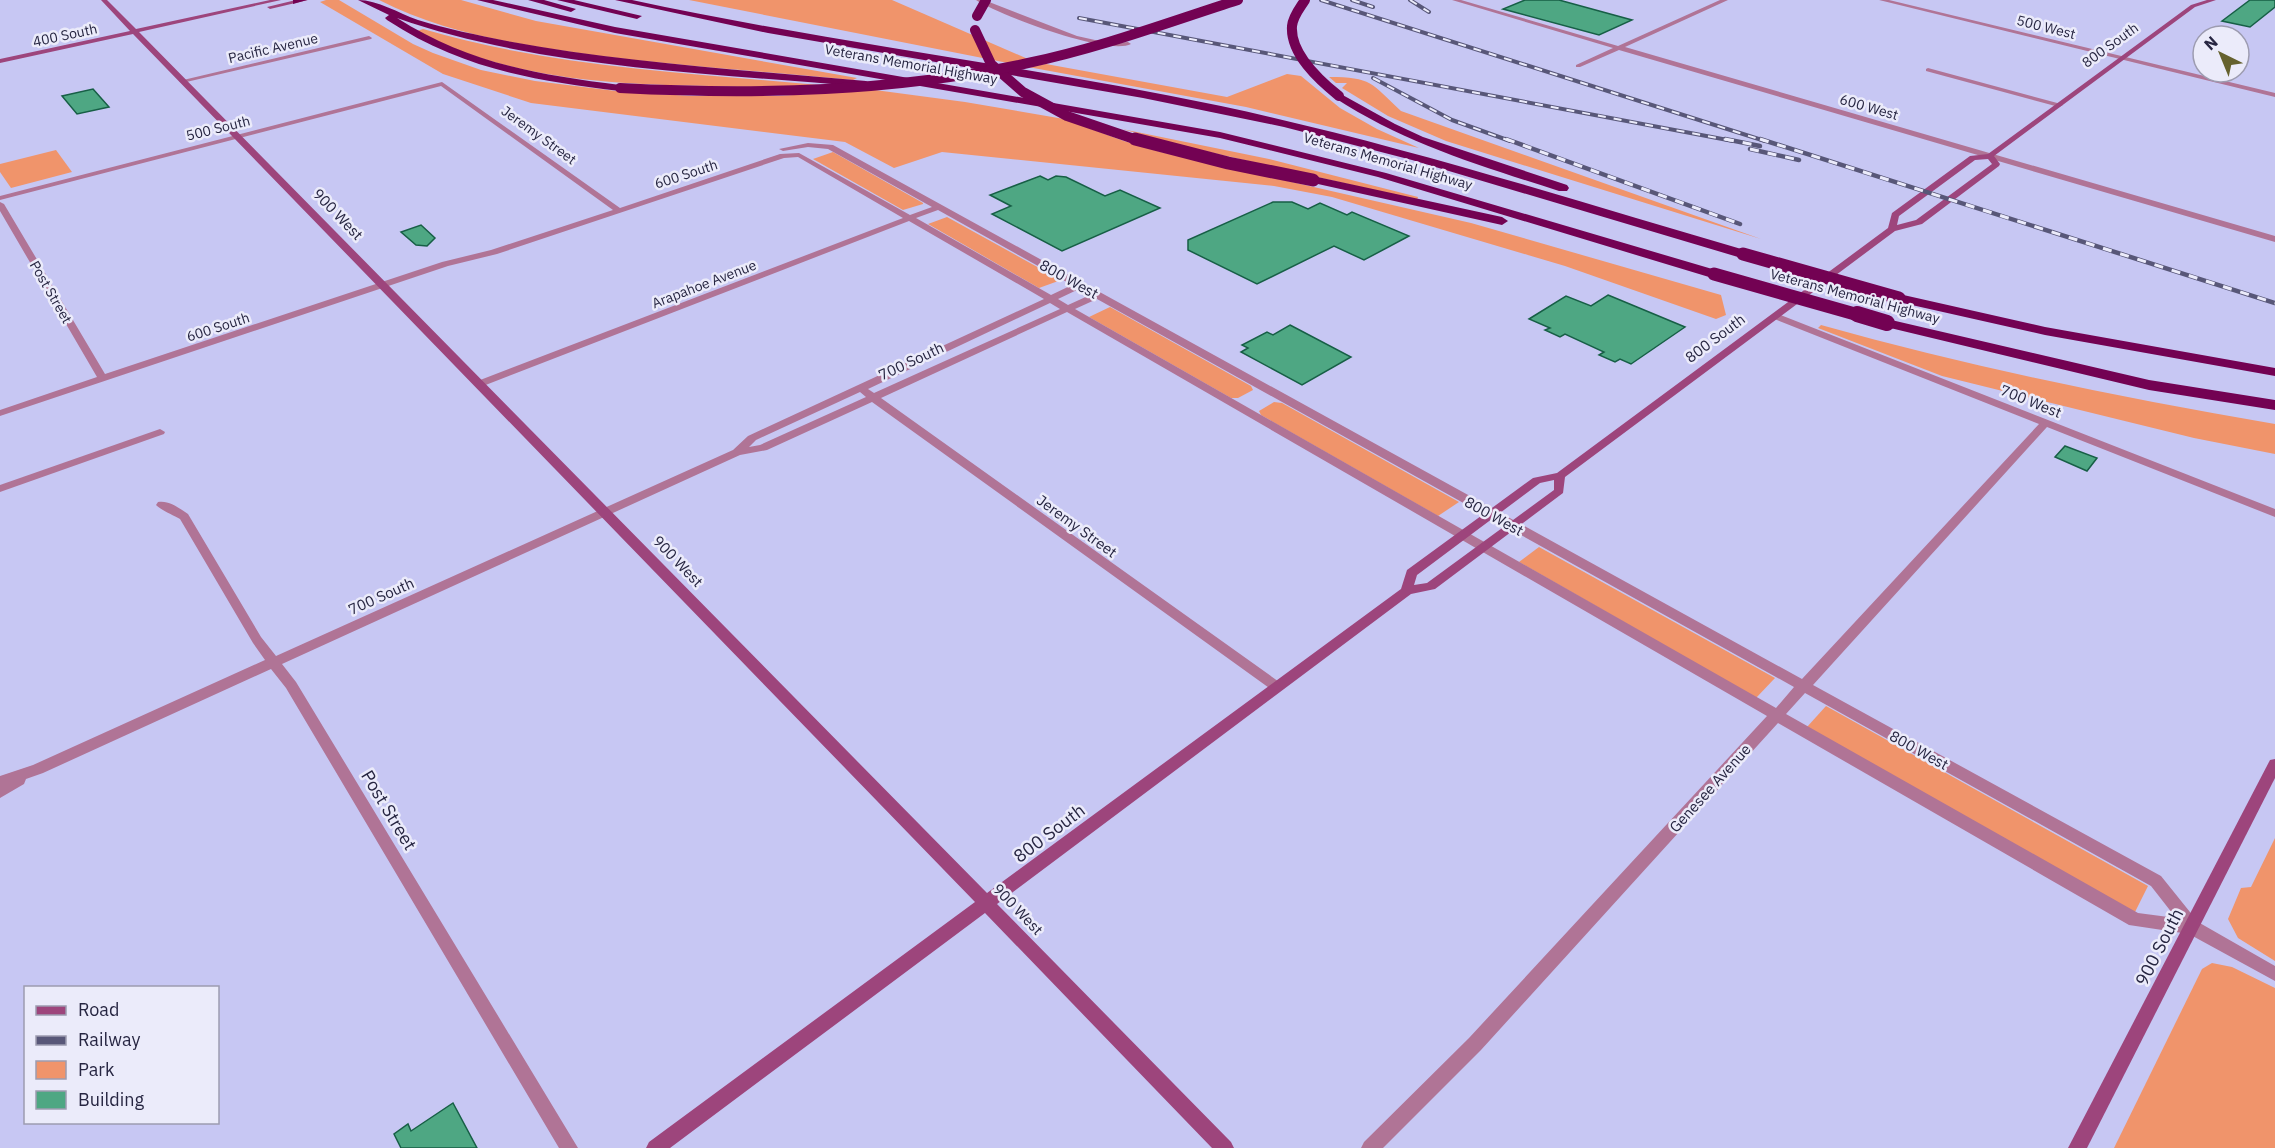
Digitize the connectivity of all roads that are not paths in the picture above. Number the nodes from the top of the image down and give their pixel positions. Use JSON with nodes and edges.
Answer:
{"nodes":[{"id":1,"x":104,"y":0,"type":"edge"},
{"id":2,"x":278,"y":0,"type":"edge"},
{"id":3,"x":481,"y":0,"type":"edge"},
{"id":4,"x":532,"y":0,"type":"edge"},
{"id":5,"x":561,"y":0,"type":"edge"},
{"id":6,"x":619,"y":0,"type":"edge"},
{"id":7,"x":669,"y":0,"type":"edge"},
{"id":8,"x":979,"y":0,"type":"edge"},
{"id":9,"x":986,"y":0,"type":"edge"},
{"id":10,"x":1238,"y":0,"type":"edge"},
{"id":11,"x":1305,"y":0,"type":"edge"},
{"id":12,"x":1455,"y":0,"type":"edge"},
{"id":13,"x":1725,"y":0,"type":"edge"},
{"id":14,"x":1882,"y":0,"type":"edge"},
{"id":15,"x":2212,"y":0,"type":"edge"},
{"id":16,"x":301,"y":1,"type":"edge"},
{"id":17,"x":366,"y":2,"type":"edge"},
{"id":18,"x":2193,"y":3,"type":"edge"},
{"id":19,"x":666,"y":21,"type":"dead end"},
{"id":20,"x":136,"y":32,"type":"junction"},
{"id":21,"x":369,"y":38,"type":"dead end"},
{"id":22,"x":1128,"y":44,"type":"dead end"},
{"id":23,"x":776,"y":47,"type":"dead end"},
{"id":24,"x":1618,"y":48,"type":"junction"},
{"id":25,"x":2123,"y":58,"type":"junction"},
{"id":26,"x":0,"y":61,"type":"edge"},
{"id":27,"x":1578,"y":66,"type":"dead end"},
{"id":28,"x":1929,"y":70,"type":"dead end"},
{"id":29,"x":1016,"y":72,"type":"junction"},
{"id":30,"x":182,"y":81,"type":"junction"},
{"id":31,"x":442,"y":84,"type":"joint"},
{"id":32,"x":2275,"y":94,"type":"edge"},
{"id":33,"x":1143,"y":95,"type":"junction"},
{"id":34,"x":1014,"y":99,"type":"junction"},
{"id":35,"x":2059,"y":105,"type":"junction"},
{"id":36,"x":1076,"y":110,"type":"junction"},
{"id":37,"x":237,"y":137,"type":"junction"},
{"id":38,"x":776,"y":152,"type":"joint"},
{"id":39,"x":798,"y":154,"type":"joint"},
{"id":40,"x":1990,"y":156,"type":"junction"},
{"id":41,"x":0,"y":198,"type":"edge"},
{"id":42,"x":0,"y":204,"type":"edge"},
{"id":43,"x":938,"y":207,"type":"junction"},
{"id":44,"x":615,"y":208,"type":"junction"},
{"id":45,"x":912,"y":219,"type":"junction"},
{"id":46,"x":1892,"y":229,"type":"junction"},
{"id":47,"x":2275,"y":239,"type":"edge"},
{"id":48,"x":1619,"y":245,"type":"junction"},
{"id":49,"x":1743,"y":254,"type":"junction"},
{"id":50,"x":382,"y":285,"type":"junction"},
{"id":51,"x":1079,"y":285,"type":"junction"},
{"id":52,"x":1097,"y":295,"type":"junction"},
{"id":53,"x":1053,"y":298,"type":"junction"},
{"id":54,"x":1068,"y":307,"type":"junction"},
{"id":55,"x":1775,"y":316,"type":"junction"},
{"id":56,"x":965,"y":340,"type":"junction"},
{"id":57,"x":978,"y":348,"type":"junction"},
{"id":58,"x":2275,"y":372,"type":"edge"},
{"id":59,"x":103,"y":380,"type":"junction"},
{"id":60,"x":479,"y":384,"type":"junction"},
{"id":61,"x":860,"y":388,"type":"junction"},
{"id":62,"x":873,"y":397,"type":"junction"},
{"id":63,"x":2275,"y":405,"type":"edge"},
{"id":64,"x":0,"y":413,"type":"edge"},
{"id":65,"x":2045,"y":423,"type":"junction"},
{"id":66,"x":160,"y":432,"type":"dead end"},
{"id":67,"x":737,"y":452,"type":"junction"},
{"id":68,"x":1560,"y":476,"type":"junction"},
{"id":69,"x":0,"y":489,"type":"edge"},
{"id":70,"x":162,"y":505,"type":"dead end"},
{"id":71,"x":605,"y":513,"type":"junction"},
{"id":72,"x":2275,"y":513,"type":"edge"},
{"id":73,"x":1491,"y":514,"type":"junction"},
{"id":74,"x":1512,"y":526,"type":"junction"},
{"id":75,"x":1463,"y":535,"type":"junction"},
{"id":76,"x":1485,"y":547,"type":"junction"},
{"id":77,"x":1407,"y":591,"type":"junction"},
{"id":78,"x":275,"y":662,"type":"junction"},
{"id":79,"x":1277,"y":687,"type":"junction"},
{"id":80,"x":1804,"y":687,"type":"junction"},
{"id":81,"x":1777,"y":716,"type":"junction"},
{"id":82,"x":2275,"y":764,"type":"edge"},
{"id":83,"x":38,"y":769,"type":"junction"},
{"id":84,"x":0,"y":782,"type":"edge"},
{"id":85,"x":0,"y":792,"type":"edge"},
{"id":86,"x":987,"y":903,"type":"junction"},
{"id":87,"x":2192,"y":927,"type":"junction"},
{"id":88,"x":2275,"y":974,"type":"edge"},
{"id":89,"x":569,"y":1148,"type":"edge"},
{"id":90,"x":655,"y":1148,"type":"edge"},
{"id":91,"x":1225,"y":1148,"type":"edge"},
{"id":92,"x":1370,"y":1148,"type":"edge"},
{"id":93,"x":2077,"y":1148,"type":"edge"}],
"edges":[{"from":1,"to":20,"type":"street","name":"900 West"},
{"from":2,"to":20,"type":"street","name":"400 South"},
{"from":3,"to":34,"type":"highway","name":"Veterans Memorial Highway"},
{"from":4,"to":5,"type":"highway"},
{"from":6,"to":29,"type":"highway","name":"Veterans Memorial Highway"},
{"from":7,"to":29,"type":"highway"},
{"from":8,"to":22,"type":"street"},
{"from":9,"to":48,"type":"highway","bridge":true},
{"from":10,"to":17,"type":"highway","bridge":true},
{"from":11,"to":49,"type":"highway","bridge":true},
{"from":12,"to":24,"type":"street","name":"600 West"},
{"from":13,"to":24,"type":"street"},
{"from":14,"to":25,"type":"street","name":"500 West"},
{"from":15,"to":18,"type":"street","name":"800 South"},
{"from":16,"to":20,"type":"street","name":"400 South"},
{"from":17,"to":34,"type":"highway"},
{"from":18,"to":25,"type":"street","name":"800 South"},
{"from":19,"to":33,"type":"highway"},
{"from":20,"to":26,"type":"street","name":"400 South"},
{"from":20,"to":30,"type":"street","name":"900 West"},
{"from":21,"to":30,"type":"street","name":"Pacific Avenue"},
{"from":23,"to":36,"type":"highway"},
{"from":24,"to":27,"type":"street"},
{"from":24,"to":40,"type":"street","name":"600 West"},
{"from":25,"to":32,"type":"street","name":"500 West"},
{"from":25,"to":35,"type":"street","name":"800 South"},
{"from":28,"to":35,"type":"street"},
{"from":29,"to":33,"type":"highway","name":"Veterans Memorial Highway"},
{"from":30,"to":37,"type":"street","name":"900 West"},
{"from":31,"to":37,"type":"street","name":"500 South"},
{"from":31,"to":44,"type":"street","name":"Jeremy Street"},
{"from":33,"to":49,"type":"highway","name":"Veterans Memorial Highway"},
{"from":34,"to":36,"type":"highway","name":"Veterans Memorial Highway"},
{"from":35,"to":40,"type":"street","name":"800 South"},
{"from":36,"to":48,"type":"highway","name":"Veterans Memorial Highway"},
{"from":37,"to":41,"type":"street","name":"500 South"},
{"from":37,"to":50,"type":"street","name":"900 West"},
{"from":38,"to":43,"type":"street","name":"800 West"},
{"from":38,"to":44,"type":"street","name":"600 South"},
{"from":39,"to":44,"type":"street","name":"600 South"},
{"from":39,"to":45,"type":"street","name":"800 West"},
{"from":40,"to":46,"type":"street","name":"800 South"},
{"from":40,"to":46,"type":"street","name":"800 South"},
{"from":40,"to":47,"type":"street","name":"600 West"},
{"from":42,"to":59,"type":"street","name":"Post Street"},
{"from":43,"to":45,"type":"street","name":"Arapahoe Avenue"},
{"from":43,"to":51,"type":"street","name":"800 West"},
{"from":44,"to":50,"type":"street","name":"600 South"},
{"from":45,"to":53,"type":"street","name":"800 West"},
{"from":45,"to":60,"type":"street","name":"Arapahoe Avenue"},
{"from":46,"to":55,"type":"street","name":"800 South"},
{"from":48,"to":63,"type":"highway","name":"Veterans Memorial Highway","bridge":true},
{"from":49,"to":58,"type":"highway","name":"Veterans Memorial Highway","bridge":true},
{"from":50,"to":59,"type":"street","name":"600 South"},
{"from":50,"to":60,"type":"street","name":"900 West"},
{"from":51,"to":52,"type":"street","name":"800 West"},
{"from":51,"to":53,"type":"street","name":"700 South"},
{"from":52,"to":54,"type":"street","name":"700 South"},
{"from":52,"to":73,"type":"street","name":"800 West"},
{"from":53,"to":54,"type":"street","name":"800 West"},
{"from":53,"to":56,"type":"street","name":"700 South"},
{"from":54,"to":57,"type":"street","name":"700 South"},
{"from":54,"to":75,"type":"street","name":"800 West"},
{"from":55,"to":65,"type":"street","name":"700 West"},
{"from":55,"to":68,"type":"street","name":"800 South"},
{"from":56,"to":57,"type":"street"},
{"from":56,"to":61,"type":"street","name":"700 South"},
{"from":57,"to":62,"type":"street","name":"700 South"},
{"from":59,"to":64,"type":"street","name":"600 South"},
{"from":60,"to":71,"type":"street","name":"900 West"},
{"from":61,"to":62,"type":"street","name":"Jeremy Street"},
{"from":61,"to":67,"type":"street","name":"700 South"},
{"from":62,"to":67,"type":"street","name":"700 South"},
{"from":62,"to":79,"type":"street","name":"Jeremy Street"},
{"from":65,"to":72,"type":"street","name":"700 West"},
{"from":65,"to":80,"type":"street","name":"Genesee Avenue"},
{"from":66,"to":69,"type":"street"},
{"from":67,"to":71,"type":"street","name":"700 South"},
{"from":68,"to":73,"type":"street","name":"800 South"},
{"from":68,"to":74,"type":"street","name":"800 South"},
{"from":70,"to":78,"type":"street","name":"Post Street"},
{"from":71,"to":78,"type":"street","name":"700 South"},
{"from":71,"to":86,"type":"street","name":"900 West"},
{"from":73,"to":74,"type":"street","name":"800 West"},
{"from":73,"to":75,"type":"street","name":"800 South"},
{"from":74,"to":76,"type":"street","name":"800 South"},
{"from":74,"to":80,"type":"street","name":"800 West"},
{"from":75,"to":76,"type":"street","name":"800 West"},
{"from":75,"to":77,"type":"street","name":"800 South"},
{"from":76,"to":77,"type":"street","name":"800 South"},
{"from":76,"to":81,"type":"street","name":"800 West"},
{"from":77,"to":79,"type":"street","name":"800 South"},
{"from":78,"to":83,"type":"street","name":"700 South"},
{"from":78,"to":89,"type":"street","name":"Post Street"},
{"from":79,"to":86,"type":"street","name":"800 South"},
{"from":80,"to":81,"type":"street","name":"Genesee Avenue"},
{"from":80,"to":87,"type":"street","name":"800 West"},
{"from":81,"to":87,"type":"street","name":"800 West"},
{"from":81,"to":92,"type":"street","name":"Genesee Avenue"},
{"from":82,"to":87,"type":"street","name":"900 South"},
{"from":83,"to":84,"type":"street","name":"700 South"},
{"from":83,"to":85,"type":"street","name":"700 South"},
{"from":86,"to":90,"type":"street","name":"800 South"},
{"from":86,"to":91,"type":"street","name":"900 West"},
{"from":87,"to":88,"type":"street","name":"800 West"},
{"from":87,"to":93,"type":"street","name":"900 South"}]}
